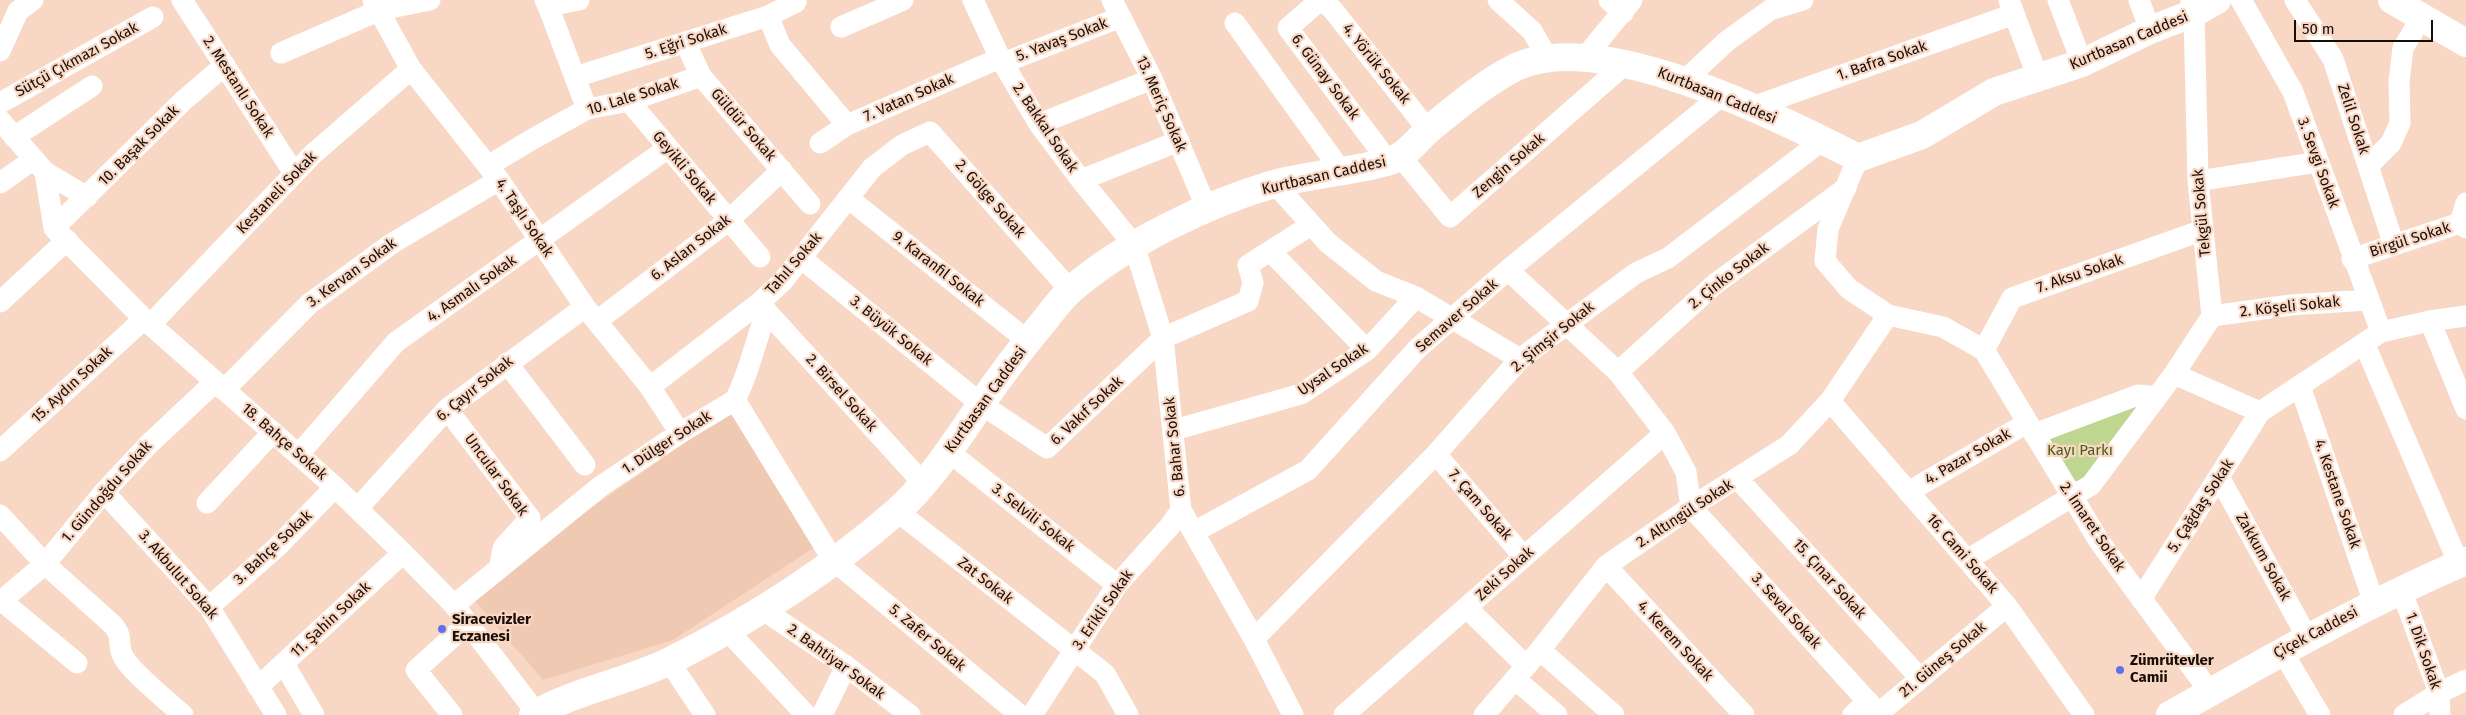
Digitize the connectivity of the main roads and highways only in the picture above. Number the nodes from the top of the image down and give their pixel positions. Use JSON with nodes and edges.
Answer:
{"nodes":[{"id":1,"x":2396,"y":1,"type":"edge"},
{"id":2,"x":2201,"y":4,"type":"edge"},
{"id":3,"x":2466,"y":43,"type":"edge"},
{"id":4,"x":2462,"y":562,"type":"edge"},
{"id":5,"x":536,"y":714,"type":"edge"},
{"id":6,"x":2170,"y":715,"type":"edge"}],
"edges":[{"from":1,"to":3,"type":"main road"},
{"from":2,"to":5,"type":"main road","name":"Kurtbasan Caddesi"},
{"from":4,"to":6,"type":"main road","name":"Çiçek Caddesi"}]}
